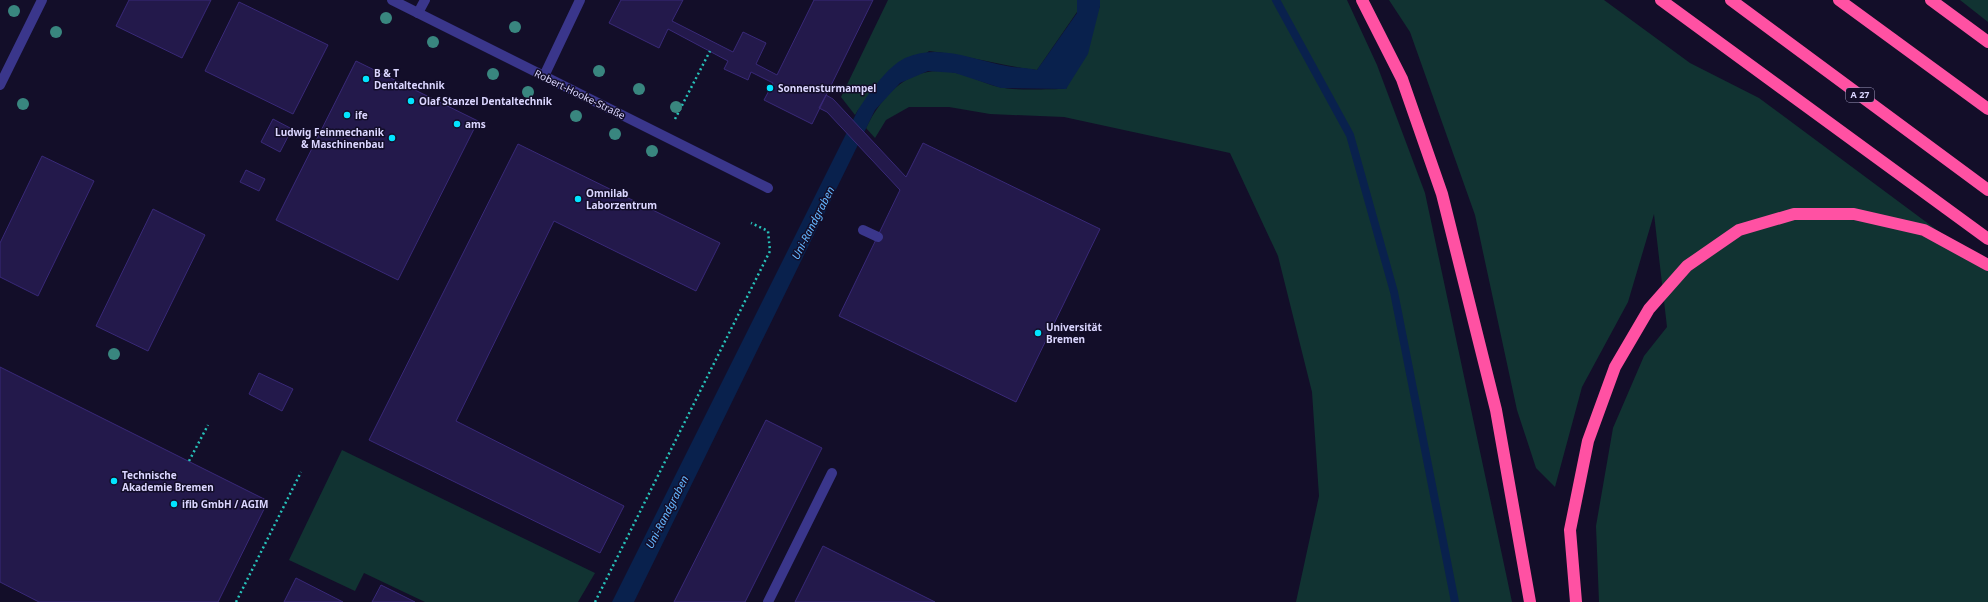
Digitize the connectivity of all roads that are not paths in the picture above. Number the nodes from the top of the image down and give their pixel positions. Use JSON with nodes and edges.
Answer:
{"nodes":[{"id":1,"x":42,"y":0,"type":"edge"},
{"id":2,"x":392,"y":0,"type":"edge"},
{"id":3,"x":425,"y":0,"type":"edge"},
{"id":4,"x":580,"y":0,"type":"edge"},
{"id":5,"x":1362,"y":0,"type":"edge"},
{"id":6,"x":1661,"y":0,"type":"edge"},
{"id":7,"x":1731,"y":0,"type":"edge"},
{"id":8,"x":1838,"y":0,"type":"edge"},
{"id":9,"x":1931,"y":0,"type":"edge"},
{"id":10,"x":418,"y":13,"type":"junction"},
{"id":11,"x":1988,"y":42,"type":"edge"},
{"id":12,"x":544,"y":76,"type":"junction"},
{"id":13,"x":0,"y":85,"type":"edge"},
{"id":14,"x":1988,"y":109,"type":"edge"},
{"id":15,"x":768,"y":188,"type":"dead end"},
{"id":16,"x":1988,"y":190,"type":"edge"},
{"id":17,"x":863,"y":230,"type":"dead end"},
{"id":18,"x":878,"y":237,"type":"dead end"},
{"id":19,"x":1988,"y":239,"type":"edge"},
{"id":20,"x":1988,"y":265,"type":"edge"},
{"id":21,"x":832,"y":473,"type":"dead end"},
{"id":22,"x":768,"y":602,"type":"edge"},
{"id":23,"x":1530,"y":602,"type":"edge"},
{"id":24,"x":1576,"y":602,"type":"edge"}],
"edges":[{"from":1,"to":13,"type":"street"},
{"from":2,"to":10,"type":"street","name":"Robert-Hooke-Straße"},
{"from":3,"to":10,"type":"street"},
{"from":4,"to":12,"type":"street"},
{"from":5,"to":23,"type":"highway"},
{"from":6,"to":19,"type":"highway"},
{"from":7,"to":16,"type":"highway","number":"A 27"},
{"from":8,"to":14,"type":"highway"},
{"from":9,"to":11,"type":"highway"},
{"from":10,"to":12,"type":"street","name":"Robert-Hooke-Straße"},
{"from":12,"to":15,"type":"street","name":"Robert-Hooke-Straße"},
{"from":17,"to":18,"type":"street"},
{"from":20,"to":24,"type":"highway"},
{"from":21,"to":22,"type":"street"}]}
